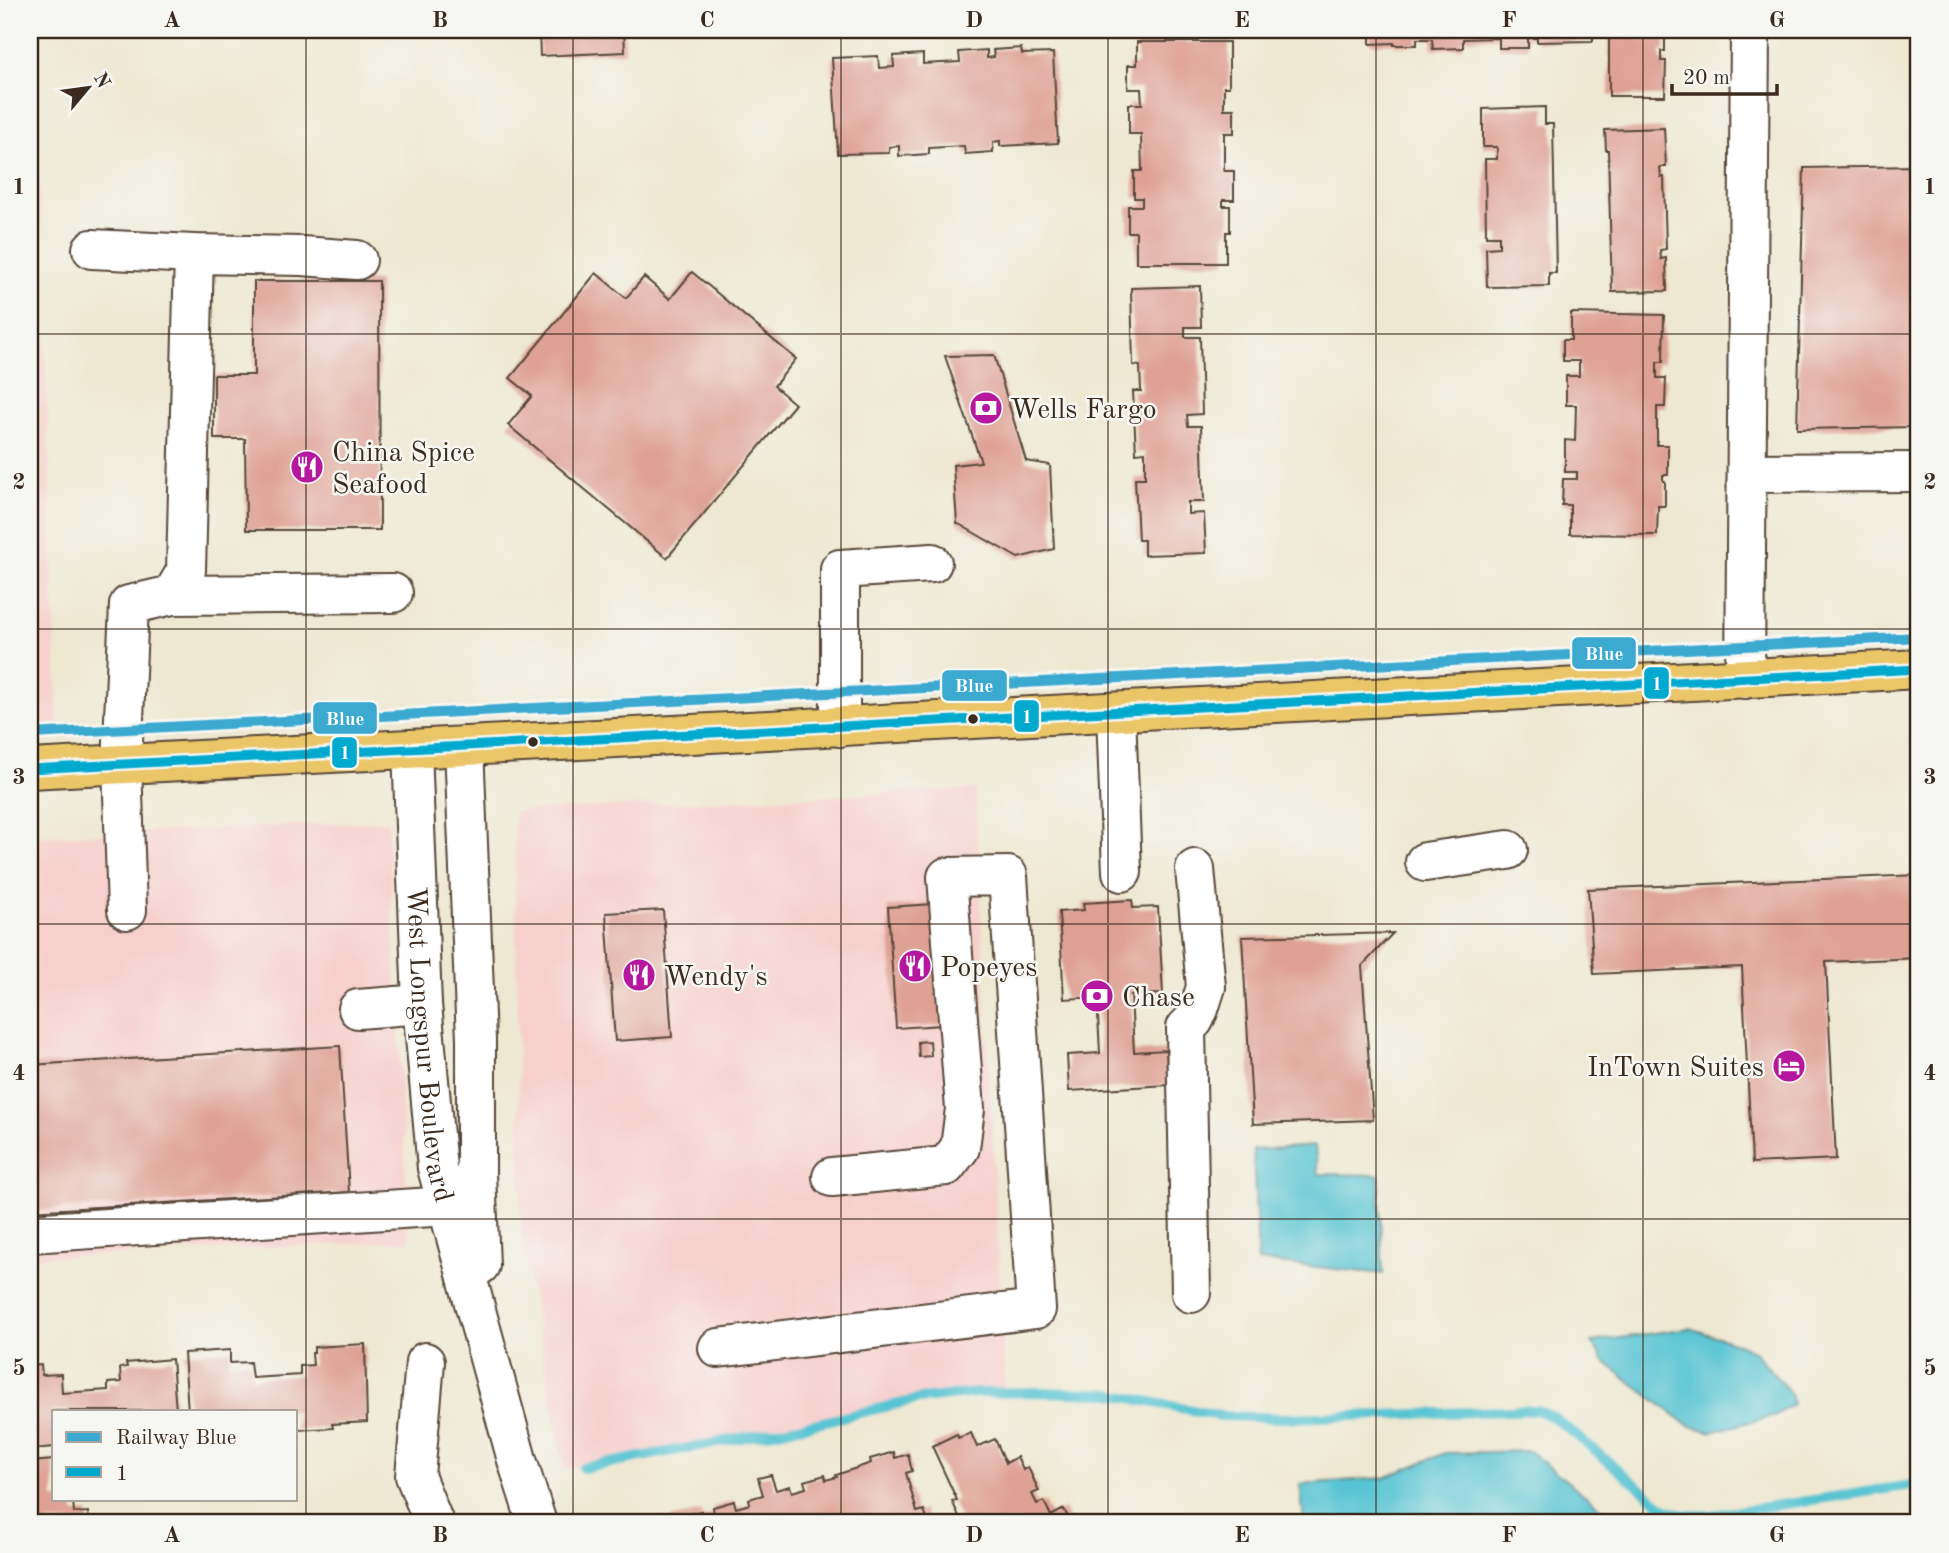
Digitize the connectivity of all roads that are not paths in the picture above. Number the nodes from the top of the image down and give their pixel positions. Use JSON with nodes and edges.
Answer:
{"nodes":[{"id":1,"x":1749,"y":32,"type":"dead end"},
{"id":2,"x":92,"y":249,"type":"dead end"},
{"id":3,"x":194,"y":254,"type":"junction"},
{"id":4,"x":357,"y":260,"type":"dead end"},
{"id":5,"x":1919,"y":472,"type":"edge"},
{"id":6,"x":1747,"y":473,"type":"junction"},
{"id":7,"x":932,"y":563,"type":"dead end"},
{"id":8,"x":393,"y":593,"type":"dead end"},
{"id":9,"x":172,"y":595,"type":"junction"},
{"id":10,"x":1919,"y":669,"type":"edge"},
{"id":11,"x":1745,"y":679,"type":"junction"},
{"id":12,"x":1116,"y":712,"type":"junction"},
{"id":13,"x":841,"y":727,"type":"junction"},
{"id":14,"x":464,"y":746,"type":"junction"},
{"id":15,"x":412,"y":750,"type":"junction"},
{"id":16,"x":122,"y":764,"type":"junction"},
{"id":17,"x":30,"y":769,"type":"edge"},
{"id":18,"x":1508,"y":850,"type":"dead end"},
{"id":19,"x":1425,"y":862,"type":"dead end"},
{"id":20,"x":1195,"y":869,"type":"dead end"},
{"id":21,"x":1122,"y":872,"type":"dead end"},
{"id":22,"x":127,"y":910,"type":"dead end"},
{"id":23,"x":422,"y":1004,"type":"junction"},
{"id":24,"x":358,"y":1009,"type":"dead end"},
{"id":25,"x":832,"y":1177,"type":"dead end"},
{"id":26,"x":448,"y":1206,"type":"junction"},
{"id":27,"x":30,"y":1233,"type":"edge"},
{"id":28,"x":1192,"y":1293,"type":"dead end"},
{"id":29,"x":484,"y":1334,"type":"junction"},
{"id":30,"x":718,"y":1348,"type":"dead end"},
{"id":31,"x":425,"y":1363,"type":"dead end"},
{"id":32,"x":435,"y":1523,"type":"edge"},
{"id":33,"x":537,"y":1523,"type":"edge"}],
"edges":[{"from":1,"to":6,"type":"street"},
{"from":2,"to":3,"type":"street"},
{"from":3,"to":4,"type":"street"},
{"from":3,"to":9,"type":"street"},
{"from":5,"to":6,"type":"street"},
{"from":6,"to":11,"type":"street"},
{"from":7,"to":13,"type":"street"},
{"from":8,"to":9,"type":"street"},
{"from":9,"to":16,"type":"street"},
{"from":10,"to":11,"type":"main road"},
{"from":11,"to":12,"type":"main road"},
{"from":12,"to":13,"type":"main road"},
{"from":12,"to":21,"type":"street"},
{"from":13,"to":14,"type":"main road"},
{"from":14,"to":15,"type":"main road"},
{"from":14,"to":29,"type":"street","name":"West Longspur Boulevard"},
{"from":15,"to":16,"type":"main road"},
{"from":15,"to":23,"type":"street","name":"West Longspur Boulevard"},
{"from":16,"to":17,"type":"main road"},
{"from":16,"to":22,"type":"street"},
{"from":18,"to":19,"type":"street"},
{"from":20,"to":28,"type":"street"},
{"from":23,"to":24,"type":"street"},
{"from":23,"to":26,"type":"street","name":"West Longspur Boulevard"},
{"from":25,"to":30,"type":"street"},
{"from":26,"to":27,"type":"street"},
{"from":26,"to":29,"type":"street","name":"West Longspur Boulevard"},
{"from":29,"to":33,"type":"street","name":"West Longspur Boulevard"},
{"from":31,"to":32,"type":"street"}]}
